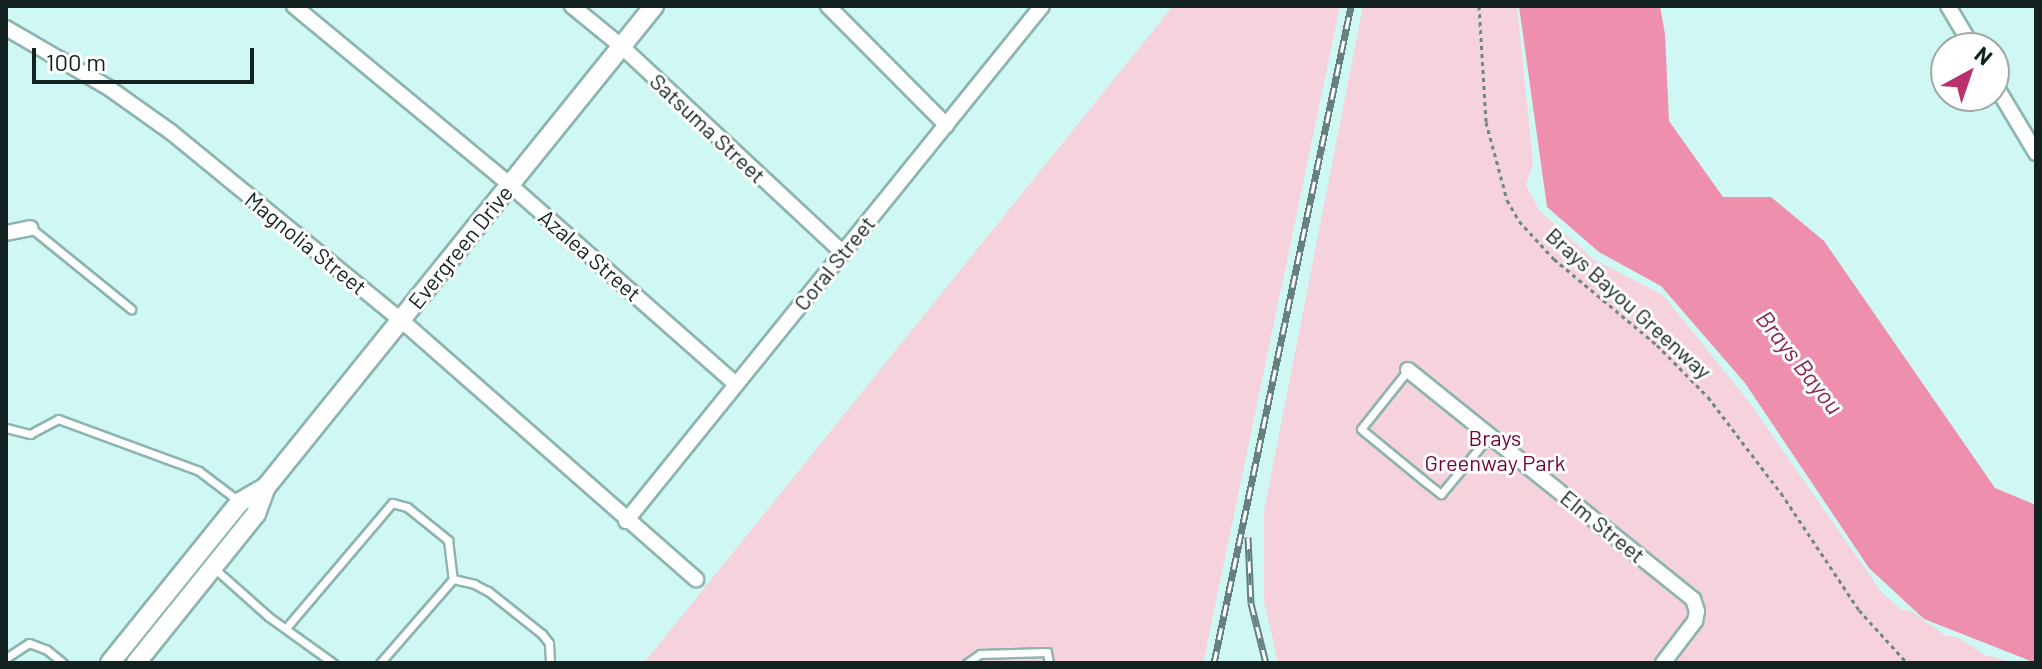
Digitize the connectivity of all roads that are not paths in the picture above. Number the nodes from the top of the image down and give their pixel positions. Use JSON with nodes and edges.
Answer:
{"nodes":[{"id":1,"x":294,"y":6,"type":"edge"},
{"id":2,"x":572,"y":6,"type":"edge"},
{"id":3,"x":654,"y":6,"type":"edge"},
{"id":4,"x":828,"y":6,"type":"edge"},
{"id":5,"x":1042,"y":6,"type":"edge"},
{"id":6,"x":1948,"y":6,"type":"edge"},
{"id":7,"x":6,"y":28,"type":"edge"},
{"id":8,"x":1963,"y":32,"type":"edge"},
{"id":9,"x":621,"y":46,"type":"junction"},
{"id":10,"x":2010,"y":110,"type":"edge"},
{"id":11,"x":946,"y":125,"type":"junction"},
{"id":12,"x":2036,"y":153,"type":"edge"},
{"id":13,"x":510,"y":185,"type":"junction"},
{"id":14,"x":31,"y":228,"type":"joint"},
{"id":15,"x":6,"y":233,"type":"edge"},
{"id":16,"x":842,"y":252,"type":"junction"},
{"id":17,"x":131,"y":309,"type":"dead end"},
{"id":18,"x":401,"y":320,"type":"junction"},
{"id":19,"x":1408,"y":370,"type":"joint"},
{"id":20,"x":736,"y":384,"type":"junction"},
{"id":21,"x":6,"y":428,"type":"edge"},
{"id":22,"x":1490,"y":435,"type":"junction"},
{"id":23,"x":266,"y":487,"type":"junction"},
{"id":24,"x":240,"y":502,"type":"junction"},
{"id":25,"x":256,"y":514,"type":"junction"},
{"id":26,"x":626,"y":521,"type":"junction"},
{"id":27,"x":199,"y":554,"type":"junction"},
{"id":28,"x":213,"y":567,"type":"junction"},
{"id":29,"x":453,"y":579,"type":"junction"},
{"id":30,"x":696,"y":579,"type":"dead end"},
{"id":31,"x":286,"y":628,"type":"junction"},
{"id":32,"x":6,"y":658,"type":"edge"},
{"id":33,"x":63,"y":663,"type":"edge"},
{"id":34,"x":110,"y":663,"type":"edge"},
{"id":35,"x":136,"y":663,"type":"edge"},
{"id":36,"x":333,"y":663,"type":"edge"},
{"id":37,"x":380,"y":663,"type":"edge"},
{"id":38,"x":550,"y":663,"type":"edge"},
{"id":39,"x":967,"y":663,"type":"edge"},
{"id":40,"x":1049,"y":663,"type":"edge"},
{"id":41,"x":1663,"y":663,"type":"edge"}],
"edges":[{"from":1,"to":13,"type":"street","name":"Azalea Street"},
{"from":2,"to":9,"type":"street","name":"Satsuma Street"},
{"from":3,"to":9,"type":"street","name":"Evergreen Drive"},
{"from":4,"to":11,"type":"street"},
{"from":5,"to":11,"type":"street","name":"Coral Street"},
{"from":6,"to":8,"type":"street"},
{"from":7,"to":18,"type":"street","name":"Magnolia Street"},
{"from":9,"to":13,"type":"street","name":"Evergreen Drive"},
{"from":9,"to":16,"type":"street","name":"Satsuma Street"},
{"from":10,"to":12,"type":"street"},
{"from":11,"to":16,"type":"street","name":"Coral Street"},
{"from":13,"to":18,"type":"street","name":"Evergreen Drive"},
{"from":13,"to":20,"type":"street","name":"Azalea Street"},
{"from":14,"to":15,"type":"street"},
{"from":14,"to":17,"type":"lane"},
{"from":16,"to":20,"type":"street","name":"Coral Street"},
{"from":18,"to":23,"type":"street","name":"Evergreen Drive"},
{"from":18,"to":26,"type":"street","name":"Magnolia Street"},
{"from":19,"to":22,"type":"street","name":"Elm Street"},
{"from":19,"to":22,"type":"lane"},
{"from":20,"to":26,"type":"street","name":"Coral Street"},
{"from":21,"to":24,"type":"lane"},
{"from":22,"to":41,"type":"street","name":"Elm Street"},
{"from":23,"to":24,"type":"street","name":"Evergreen Drive"},
{"from":23,"to":25,"type":"street","name":"Evergreen Drive"},
{"from":24,"to":25,"type":"lane"},
{"from":24,"to":27,"type":"street","name":"Evergreen Drive"},
{"from":25,"to":28,"type":"street","name":"Evergreen Drive"},
{"from":26,"to":30,"type":"street","name":"Magnolia Street"},
{"from":27,"to":28,"type":"street"},
{"from":27,"to":34,"type":"street","name":"Evergreen Drive"},
{"from":28,"to":31,"type":"lane"},
{"from":28,"to":35,"type":"street","name":"Evergreen Drive"},
{"from":29,"to":31,"type":"lane"},
{"from":29,"to":37,"type":"lane"},
{"from":29,"to":38,"type":"lane"},
{"from":31,"to":36,"type":"lane"},
{"from":32,"to":33,"type":"lane"},
{"from":39,"to":40,"type":"lane"}]}
